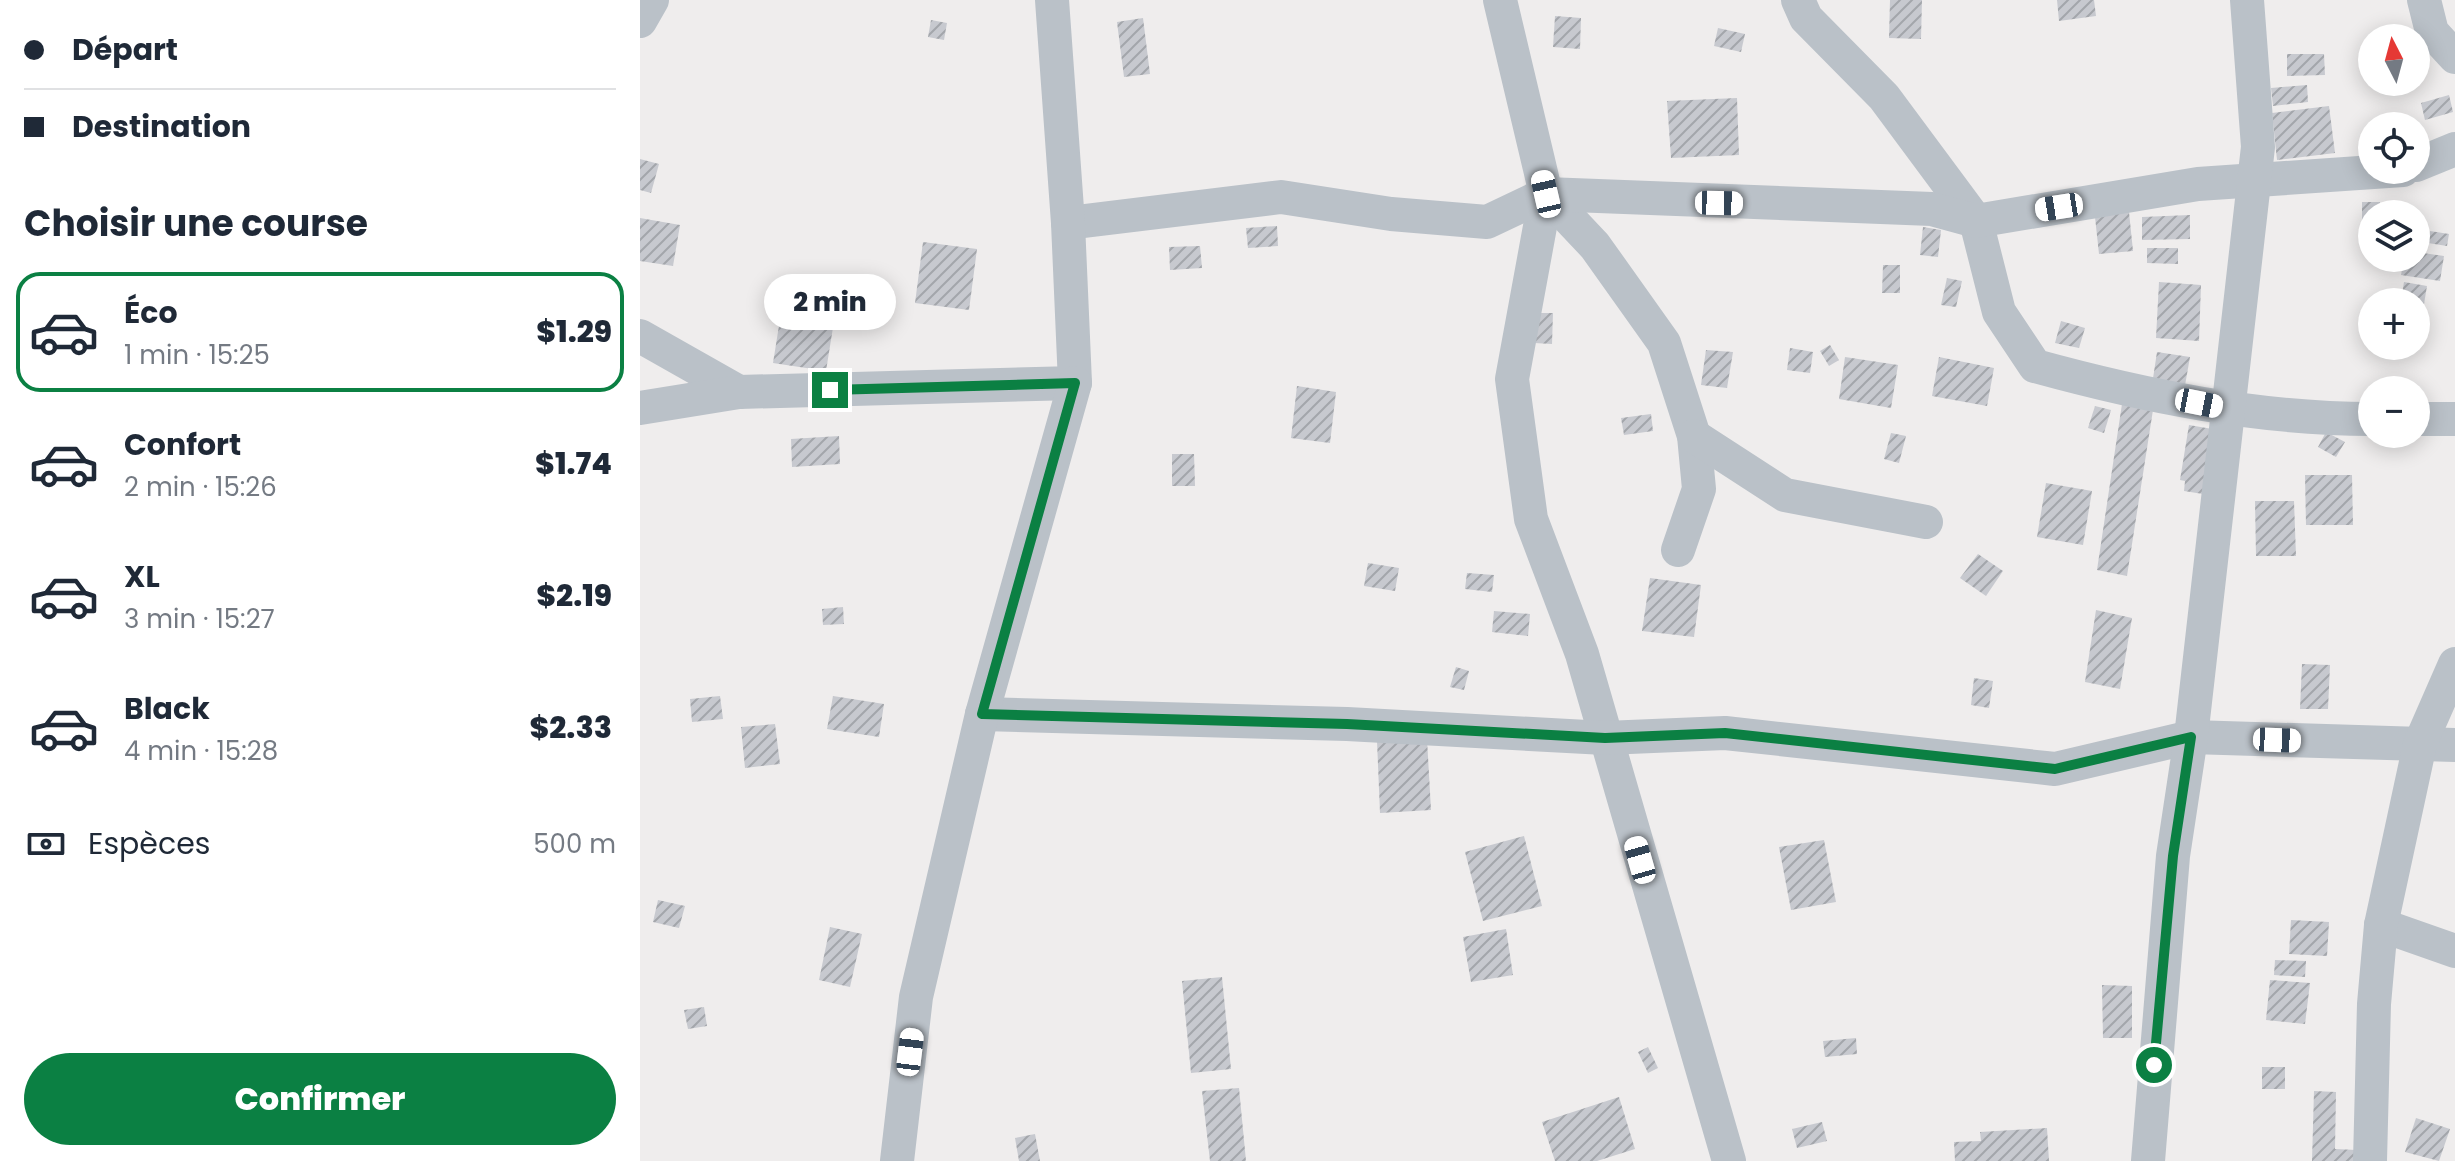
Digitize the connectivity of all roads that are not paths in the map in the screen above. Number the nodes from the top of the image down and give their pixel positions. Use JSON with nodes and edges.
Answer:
{"nodes":[{"id":1,"x":652,"y":0,"type":"edge"},
{"id":2,"x":1052,"y":0,"type":"edge"},
{"id":3,"x":1500,"y":0,"type":"edge"},
{"id":4,"x":1798,"y":0,"type":"edge"},
{"id":5,"x":2247,"y":0,"type":"edge"},
{"id":6,"x":2424,"y":0,"type":"edge"},
{"id":7,"x":640,"y":21,"type":"edge"},
{"id":8,"x":2455,"y":57,"type":"edge"},
{"id":9,"x":2455,"y":149,"type":"edge"},
{"id":10,"x":2430,"y":159,"type":"edge"},
{"id":11,"x":2358,"y":172,"type":"edge"},
{"id":12,"x":2254,"y":178,"type":"junction"},
{"id":13,"x":1546,"y":194,"type":"junction"},
{"id":14,"x":1976,"y":221,"type":"junction"},
{"id":15,"x":1068,"y":223,"type":"junction"},
{"id":16,"x":640,"y":336,"type":"edge"},
{"id":17,"x":1075,"y":383,"type":"junction"},
{"id":18,"x":739,"y":392,"type":"junction"},
{"id":19,"x":640,"y":408,"type":"edge"},
{"id":20,"x":2230,"y":409,"type":"junction"},
{"id":21,"x":2358,"y":418,"type":"edge"},
{"id":22,"x":2430,"y":419,"type":"edge"},
{"id":23,"x":2455,"y":419,"type":"edge"},
{"id":24,"x":1694,"y":436,"type":"junction"},
{"id":25,"x":1926,"y":522,"type":"dead end"},
{"id":26,"x":1678,"y":550,"type":"dead end"},
{"id":27,"x":2455,"y":664,"type":"edge"},
{"id":28,"x":982,"y":714,"type":"junction"},
{"id":29,"x":2191,"y":737,"type":"junction"},
{"id":30,"x":1605,"y":738,"type":"junction"},
{"id":31,"x":2420,"y":744,"type":"junction"},
{"id":32,"x":2455,"y":745,"type":"edge"},
{"id":33,"x":2381,"y":925,"type":"junction"},
{"id":34,"x":2455,"y":951,"type":"edge"},
{"id":35,"x":897,"y":1161,"type":"edge"},
{"id":36,"x":1729,"y":1161,"type":"edge"},
{"id":37,"x":2148,"y":1161,"type":"edge"},
{"id":38,"x":2370,"y":1161,"type":"edge"}],
"edges":[{"from":1,"to":7,"type":"street"},
{"from":2,"to":15,"type":"street"},
{"from":3,"to":13,"type":"street"},
{"from":4,"to":14,"type":"street"},
{"from":5,"to":12,"type":"street"},
{"from":6,"to":8,"type":"street"},
{"from":9,"to":10,"type":"street"},
{"from":11,"to":12,"type":"street"},
{"from":12,"to":14,"type":"street"},
{"from":12,"to":20,"type":"street"},
{"from":13,"to":14,"type":"street"},
{"from":13,"to":15,"type":"street"},
{"from":13,"to":24,"type":"street"},
{"from":13,"to":30,"type":"street"},
{"from":14,"to":20,"type":"street"},
{"from":15,"to":17,"type":"street"},
{"from":16,"to":18,"type":"street"},
{"from":17,"to":18,"type":"street"},
{"from":17,"to":28,"type":"street"},
{"from":18,"to":19,"type":"street"},
{"from":20,"to":21,"type":"street"},
{"from":20,"to":29,"type":"street"},
{"from":22,"to":23,"type":"street"},
{"from":24,"to":25,"type":"street"},
{"from":24,"to":26,"type":"street"},
{"from":27,"to":31,"type":"street"},
{"from":28,"to":30,"type":"street"},
{"from":28,"to":35,"type":"street"},
{"from":29,"to":30,"type":"street"},
{"from":29,"to":31,"type":"street"},
{"from":29,"to":37,"type":"street"},
{"from":30,"to":36,"type":"street"},
{"from":31,"to":32,"type":"street"},
{"from":31,"to":33,"type":"street"},
{"from":33,"to":34,"type":"street"},
{"from":33,"to":38,"type":"street"}]}
